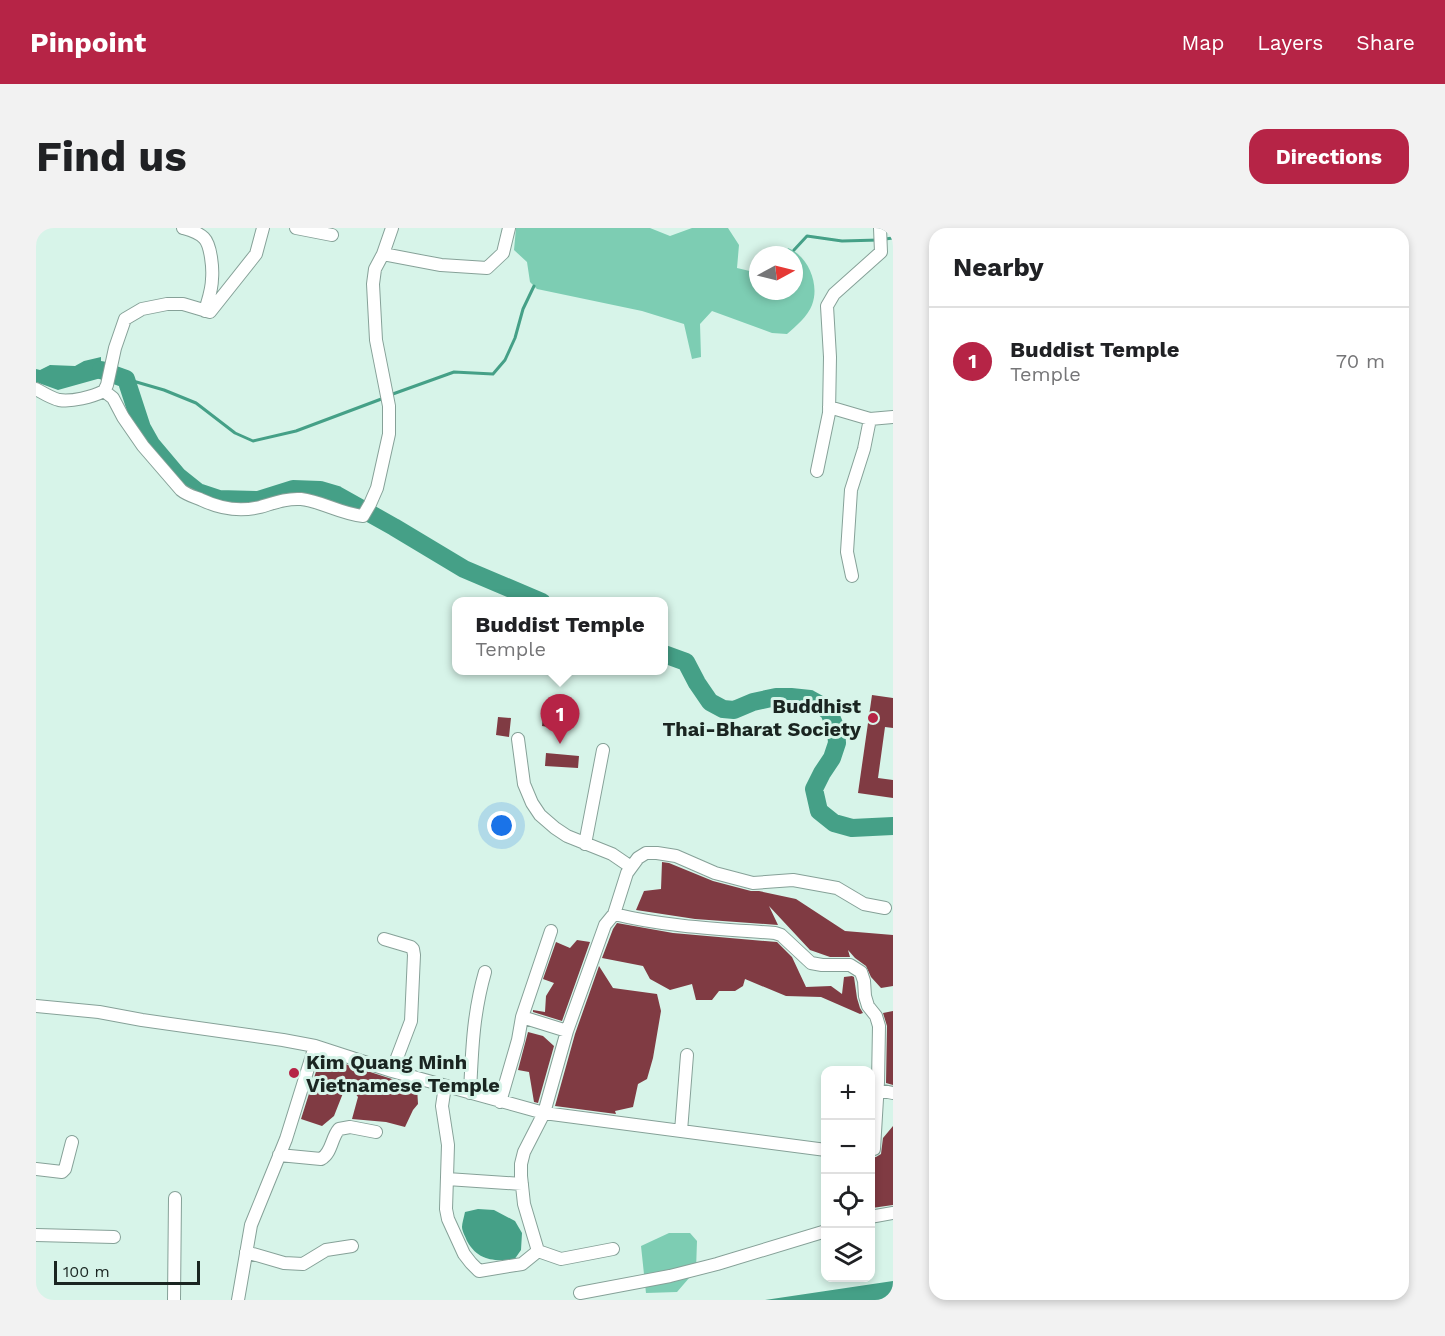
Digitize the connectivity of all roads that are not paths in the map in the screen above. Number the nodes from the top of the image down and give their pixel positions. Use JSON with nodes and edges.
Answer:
{"nodes":[{"id":1,"x":183,"y":228,"type":"edge"},
{"id":2,"x":263,"y":228,"type":"edge"},
{"id":3,"x":296,"y":228,"type":"edge"},
{"id":4,"x":392,"y":228,"type":"edge"},
{"id":5,"x":509,"y":228,"type":"edge"},
{"id":6,"x":880,"y":228,"type":"edge"},
{"id":7,"x":332,"y":235,"type":"dead end"},
{"id":8,"x":881,"y":248,"type":"junction"},
{"id":9,"x":383,"y":254,"type":"junction"},
{"id":10,"x":893,"y":258,"type":"edge"},
{"id":11,"x":205,"y":311,"type":"junction"},
{"id":12,"x":36,"y":389,"type":"edge"},
{"id":13,"x":104,"y":391,"type":"junction"},
{"id":14,"x":829,"y":407,"type":"junction"},
{"id":15,"x":893,"y":417,"type":"edge"},
{"id":16,"x":870,"y":419,"type":"junction"},
{"id":17,"x":817,"y":471,"type":"dead end"},
{"id":18,"x":852,"y":576,"type":"dead end"},
{"id":19,"x":518,"y":739,"type":"dead end"},
{"id":20,"x":603,"y":750,"type":"dead end"},
{"id":21,"x":585,"y":844,"type":"junction"},
{"id":22,"x":632,"y":867,"type":"junction"},
{"id":23,"x":885,"y":908,"type":"dead end"},
{"id":24,"x":614,"y":914,"type":"junction"},
{"id":25,"x":551,"y":931,"type":"dead end"},
{"id":26,"x":384,"y":939,"type":"dead end"},
{"id":27,"x":485,"y":972,"type":"dead end"},
{"id":28,"x":36,"y":1006,"type":"edge"},
{"id":29,"x":522,"y":1017,"type":"junction"},
{"id":30,"x":567,"y":1031,"type":"junction"},
{"id":31,"x":315,"y":1046,"type":"junction"},
{"id":32,"x":687,"y":1055,"type":"dead end"},
{"id":33,"x":392,"y":1071,"type":"junction"},
{"id":34,"x":445,"y":1086,"type":"junction"},
{"id":35,"x":878,"y":1090,"type":"junction"},
{"id":36,"x":470,"y":1093,"type":"junction"},
{"id":37,"x":893,"y":1093,"type":"edge"},
{"id":38,"x":500,"y":1102,"type":"junction"},
{"id":39,"x":544,"y":1113,"type":"junction"},
{"id":40,"x":681,"y":1131,"type":"junction"},
{"id":41,"x":376,"y":1132,"type":"dead end"},
{"id":42,"x":875,"y":1134,"type":"edge"},
{"id":43,"x":72,"y":1142,"type":"dead end"},
{"id":44,"x":821,"y":1149,"type":"edge"},
{"id":45,"x":279,"y":1155,"type":"junction"},
{"id":46,"x":36,"y":1169,"type":"edge"},
{"id":47,"x":447,"y":1179,"type":"junction"},
{"id":48,"x":522,"y":1184,"type":"junction"},
{"id":49,"x":175,"y":1198,"type":"dead end"},
{"id":50,"x":893,"y":1213,"type":"edge"},
{"id":51,"x":875,"y":1216,"type":"edge"},
{"id":52,"x":821,"y":1231,"type":"edge"},
{"id":53,"x":36,"y":1235,"type":"edge"},
{"id":54,"x":114,"y":1237,"type":"dead end"},
{"id":55,"x":352,"y":1246,"type":"dead end"},
{"id":56,"x":613,"y":1249,"type":"dead end"},
{"id":57,"x":538,"y":1251,"type":"junction"},
{"id":58,"x":246,"y":1252,"type":"junction"},
{"id":59,"x":580,"y":1293,"type":"dead end"},
{"id":60,"x":174,"y":1300,"type":"edge"},
{"id":61,"x":238,"y":1300,"type":"edge"}],
"edges":[{"from":1,"to":11,"type":"street"},
{"from":2,"to":11,"type":"street"},
{"from":3,"to":7,"type":"street"},
{"from":4,"to":9,"type":"street"},
{"from":5,"to":9,"type":"street"},
{"from":6,"to":8,"type":"street"},
{"from":8,"to":10,"type":"street"},
{"from":8,"to":14,"type":"street"},
{"from":9,"to":13,"type":"street"},
{"from":11,"to":13,"type":"street"},
{"from":12,"to":13,"type":"street"},
{"from":14,"to":16,"type":"street"},
{"from":14,"to":17,"type":"street"},
{"from":15,"to":16,"type":"street"},
{"from":16,"to":18,"type":"street"},
{"from":19,"to":21,"type":"street"},
{"from":20,"to":21,"type":"street"},
{"from":21,"to":22,"type":"street"},
{"from":22,"to":23,"type":"street"},
{"from":22,"to":24,"type":"street"},
{"from":24,"to":30,"type":"street"},
{"from":24,"to":35,"type":"street"},
{"from":25,"to":29,"type":"street"},
{"from":26,"to":33,"type":"street"},
{"from":27,"to":36,"type":"street"},
{"from":28,"to":31,"type":"street"},
{"from":29,"to":30,"type":"street"},
{"from":29,"to":38,"type":"street"},
{"from":30,"to":39,"type":"street"},
{"from":31,"to":33,"type":"street"},
{"from":31,"to":45,"type":"street"},
{"from":32,"to":40,"type":"street"},
{"from":33,"to":34,"type":"street"},
{"from":34,"to":36,"type":"street"},
{"from":34,"to":47,"type":"street"},
{"from":35,"to":37,"type":"street"},
{"from":35,"to":42,"type":"street"},
{"from":36,"to":38,"type":"street"},
{"from":38,"to":39,"type":"street"},
{"from":39,"to":40,"type":"street"},
{"from":39,"to":48,"type":"street"},
{"from":40,"to":44,"type":"street"},
{"from":41,"to":45,"type":"street"},
{"from":43,"to":46,"type":"street"},
{"from":45,"to":58,"type":"street"},
{"from":47,"to":48,"type":"street"},
{"from":47,"to":57,"type":"street"},
{"from":48,"to":57,"type":"street"},
{"from":49,"to":60,"type":"street"},
{"from":50,"to":51,"type":"street"},
{"from":52,"to":59,"type":"street"},
{"from":53,"to":54,"type":"street"},
{"from":55,"to":58,"type":"street"},
{"from":56,"to":57,"type":"street"},
{"from":58,"to":61,"type":"street"}]}
